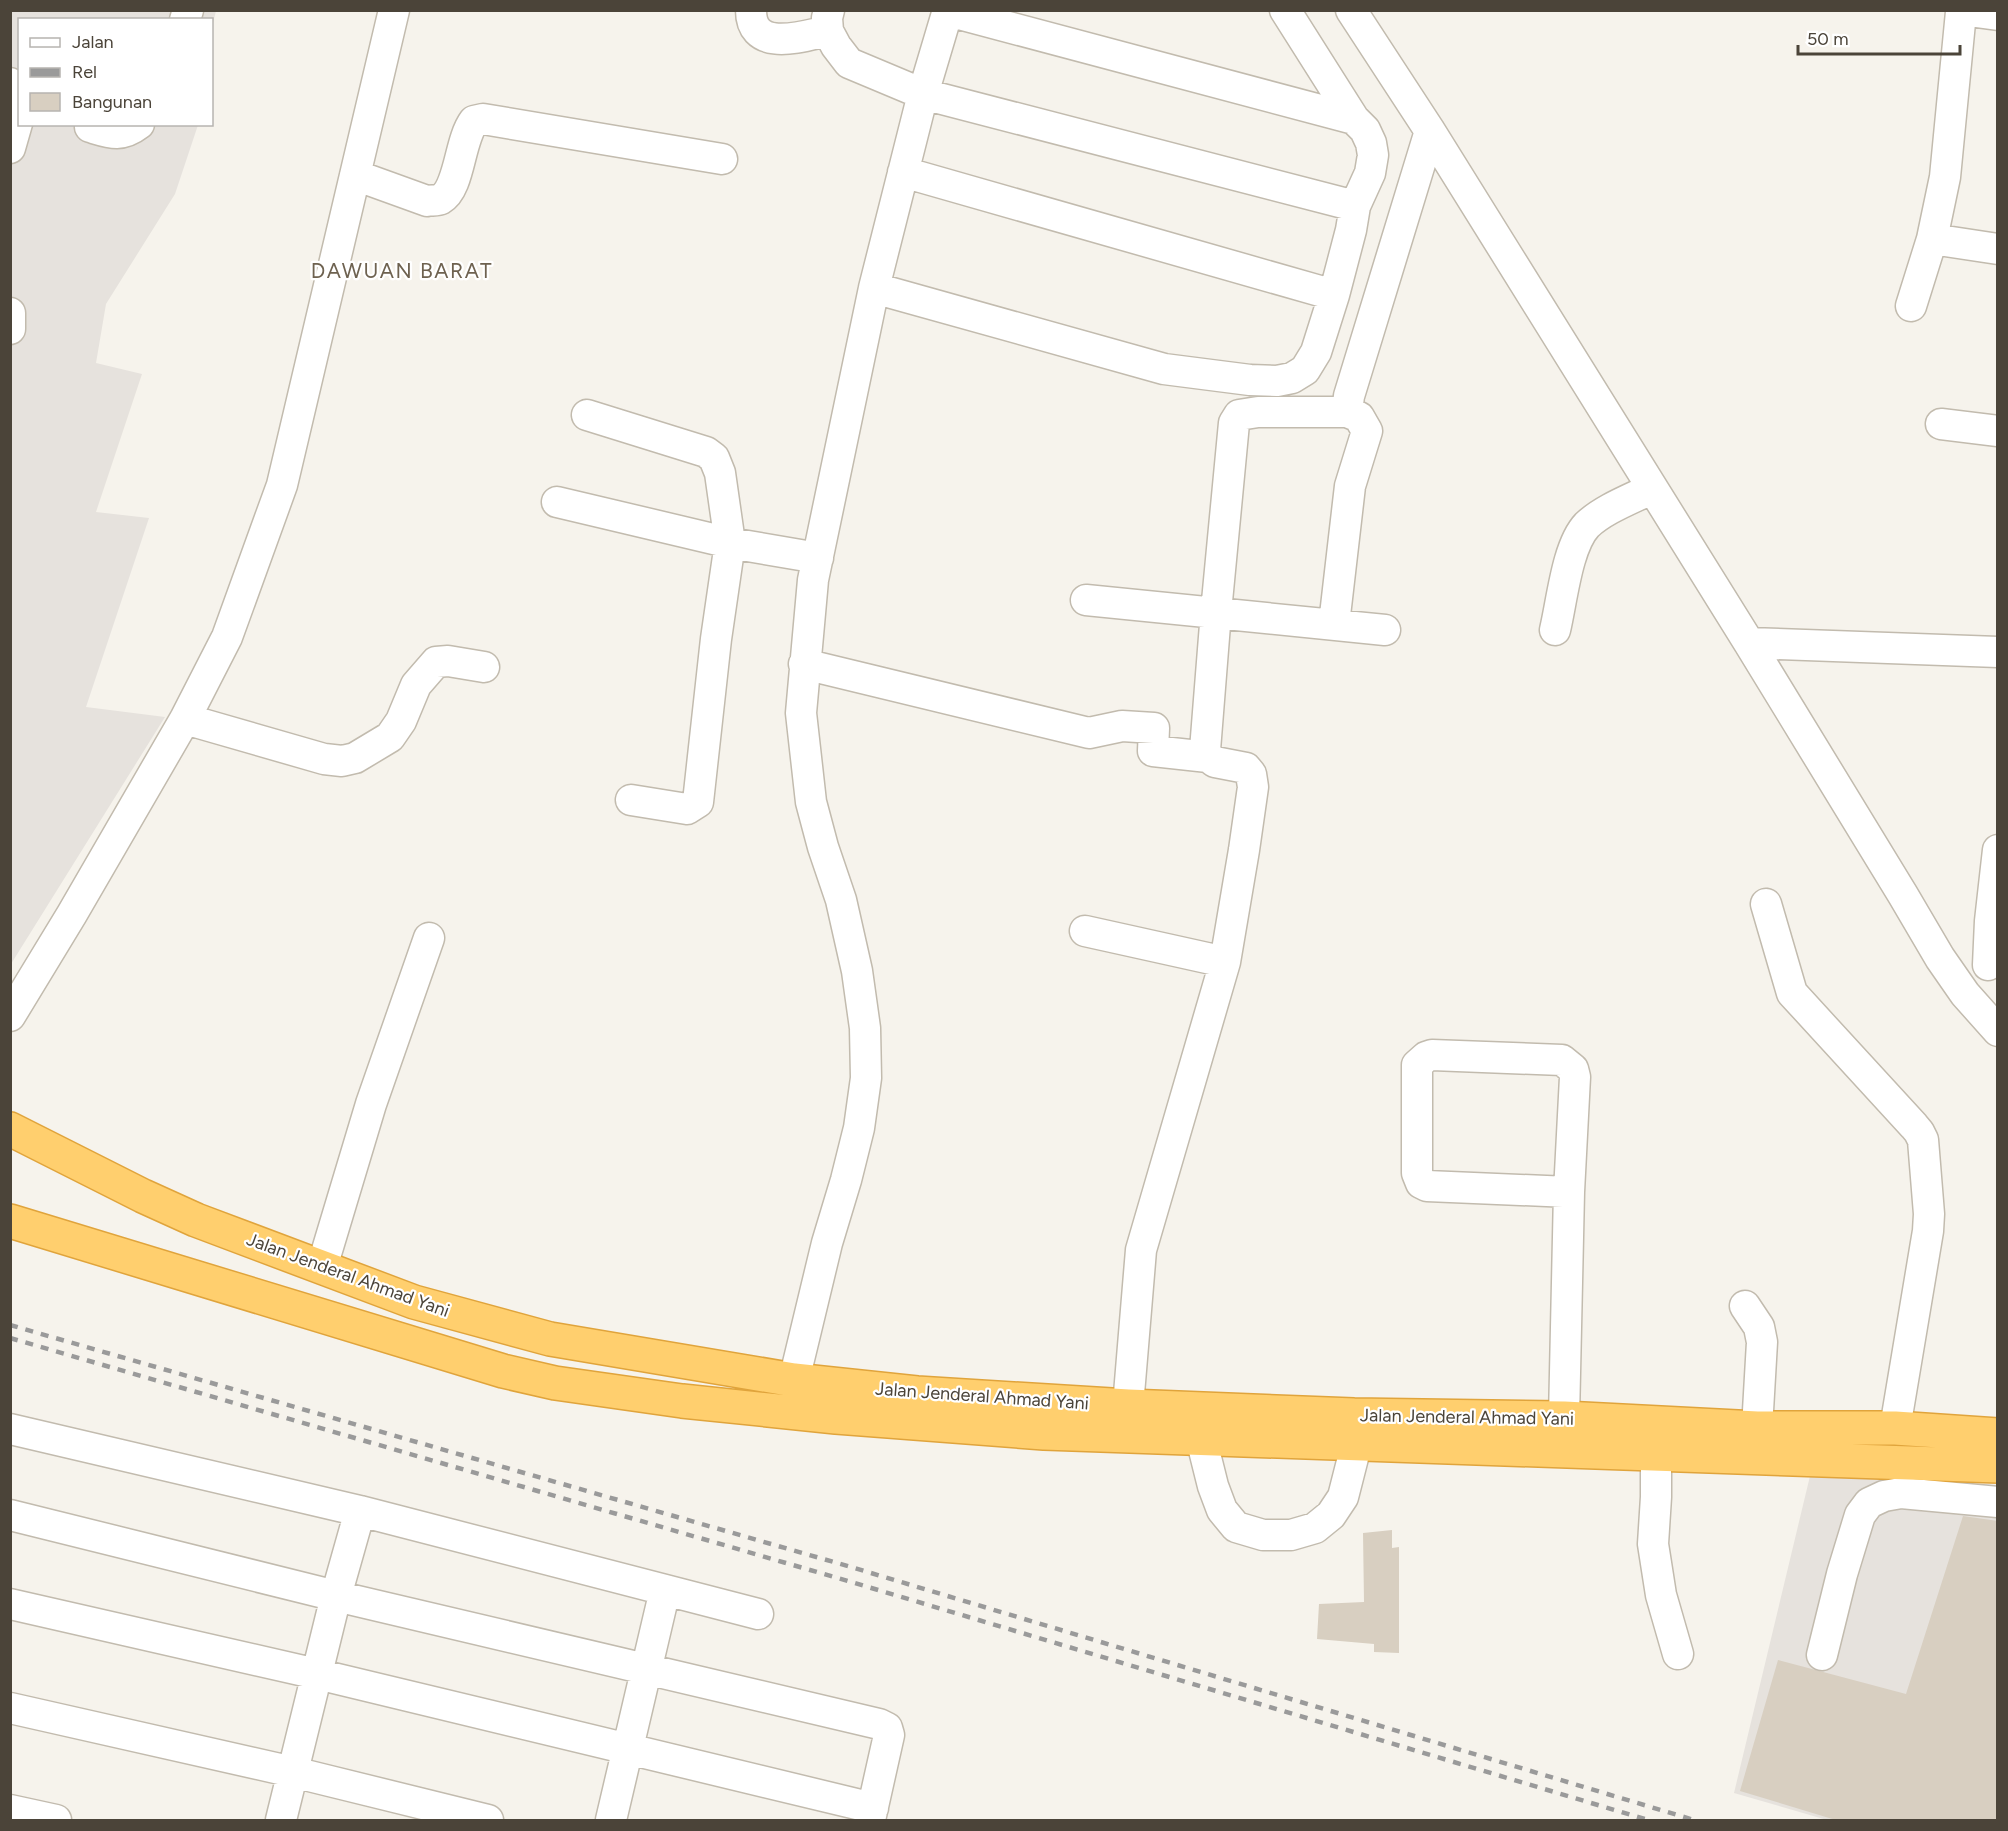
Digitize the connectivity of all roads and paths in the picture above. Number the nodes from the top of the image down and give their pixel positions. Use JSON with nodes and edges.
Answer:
{"nodes":[{"id":1,"x":394,"y":10,"type":"edge"},
{"id":2,"x":752,"y":10,"type":"edge"},
{"id":3,"x":1352,"y":10,"type":"edge"},
{"id":4,"x":948,"y":11,"type":"edge"},
{"id":5,"x":1961,"y":11,"type":"edge"},
{"id":6,"x":1279,"y":13,"type":"edge"},
{"id":7,"x":1998,"y":15,"type":"edge"},
{"id":8,"x":828,"y":21,"type":"edge"},
{"id":9,"x":923,"y":94,"type":"junction"},
{"id":10,"x":1354,"y":119,"type":"junction"},
{"id":11,"x":18,"y":120,"type":"edge"},
{"id":12,"x":138,"y":126,"type":"edge"},
{"id":13,"x":90,"y":127,"type":"dead end"},
{"id":14,"x":1430,"y":131,"type":"junction"},
{"id":15,"x":10,"y":148,"type":"edge"},
{"id":16,"x":722,"y":159,"type":"dead end"},
{"id":17,"x":903,"y":172,"type":"junction"},
{"id":18,"x":355,"y":175,"type":"junction"},
{"id":19,"x":1355,"y":206,"type":"junction"},
{"id":20,"x":1932,"y":239,"type":"junction"},
{"id":21,"x":1998,"y":249,"type":"edge"},
{"id":22,"x":874,"y":288,"type":"junction"},
{"id":23,"x":1334,"y":296,"type":"junction"},
{"id":24,"x":1911,"y":306,"type":"dead end"},
{"id":25,"x":10,"y":313,"type":"edge"},
{"id":26,"x":10,"y":329,"type":"edge"},
{"id":27,"x":1347,"y":412,"type":"junction"},
{"id":28,"x":586,"y":415,"type":"dead end"},
{"id":29,"x":1941,"y":424,"type":"dead end"},
{"id":30,"x":1998,"y":431,"type":"edge"},
{"id":31,"x":1652,"y":489,"type":"junction"},
{"id":32,"x":557,"y":502,"type":"dead end"},
{"id":33,"x":730,"y":543,"type":"junction"},
{"id":34,"x":818,"y":558,"type":"junction"},
{"id":35,"x":1086,"y":600,"type":"dead end"},
{"id":36,"x":1216,"y":612,"type":"junction"},
{"id":37,"x":1334,"y":624,"type":"junction"},
{"id":38,"x":1385,"y":630,"type":"dead end"},
{"id":39,"x":1555,"y":630,"type":"dead end"},
{"id":40,"x":1749,"y":643,"type":"junction"},
{"id":41,"x":1998,"y":652,"type":"edge"},
{"id":42,"x":804,"y":664,"type":"junction"},
{"id":43,"x":484,"y":667,"type":"dead end"},
{"id":44,"x":185,"y":719,"type":"junction"},
{"id":45,"x":1208,"y":757,"type":"junction"},
{"id":46,"x":631,"y":800,"type":"dead end"},
{"id":47,"x":1998,"y":850,"type":"edge"},
{"id":48,"x":1766,"y":904,"type":"dead end"},
{"id":49,"x":1085,"y":931,"type":"dead end"},
{"id":50,"x":429,"y":938,"type":"dead end"},
{"id":51,"x":1940,"y":958,"type":"junction"},
{"id":52,"x":1225,"y":962,"type":"junction"},
{"id":53,"x":1993,"y":965,"type":"edge"},
{"id":54,"x":10,"y":1016,"type":"edge"},
{"id":55,"x":1998,"y":1031,"type":"edge"},
{"id":56,"x":10,"y":1129,"type":"edge"},
{"id":57,"x":1569,"y":1192,"type":"junction"},
{"id":58,"x":10,"y":1221,"type":"edge"},
{"id":59,"x":322,"y":1267,"type":"junction"},
{"id":60,"x":1745,"y":1306,"type":"dead end"},
{"id":61,"x":794,"y":1380,"type":"junction"},
{"id":62,"x":1128,"y":1406,"type":"junction"},
{"id":63,"x":1564,"y":1418,"type":"junction"},
{"id":64,"x":1757,"y":1428,"type":"junction"},
{"id":65,"x":1895,"y":1428,"type":"junction"},
{"id":66,"x":10,"y":1429,"type":"edge"},
{"id":67,"x":1998,"y":1435,"type":"edge"},
{"id":68,"x":1201,"y":1438,"type":"junction"},
{"id":69,"x":1357,"y":1442,"type":"junction"},
{"id":70,"x":1560,"y":1450,"type":"junction"},
{"id":71,"x":1656,"y":1453,"type":"junction"},
{"id":72,"x":1998,"y":1466,"type":"edge"},
{"id":73,"x":1998,"y":1502,"type":"edge"},
{"id":74,"x":360,"y":1512,"type":"junction"},
{"id":75,"x":10,"y":1515,"type":"edge"},
{"id":76,"x":665,"y":1590,"type":"junction"},
{"id":77,"x":336,"y":1596,"type":"junction"},
{"id":78,"x":10,"y":1604,"type":"edge"},
{"id":79,"x":758,"y":1614,"type":"dead end"},
{"id":80,"x":1678,"y":1654,"type":"dead end"},
{"id":81,"x":1822,"y":1655,"type":"dead end"},
{"id":82,"x":647,"y":1668,"type":"junction"},
{"id":83,"x":317,"y":1674,"type":"junction"},
{"id":84,"x":10,"y":1708,"type":"edge"},
{"id":85,"x":629,"y":1750,"type":"junction"},
{"id":86,"x":293,"y":1772,"type":"junction"},
{"id":87,"x":10,"y":1810,"type":"edge"},
{"id":88,"x":871,"y":1814,"type":"edge"},
{"id":89,"x":56,"y":1821,"type":"edge"},
{"id":90,"x":281,"y":1821,"type":"edge"},
{"id":91,"x":488,"y":1821,"type":"edge"},
{"id":92,"x":611,"y":1821,"type":"edge"}],
"edges":[{"from":1,"to":18,"type":"street"},
{"from":2,"to":8,"type":"street"},
{"from":3,"to":14,"type":"street"},
{"from":4,"to":9,"type":"street"},
{"from":4,"to":10,"type":"street"},
{"from":5,"to":7,"type":"street"},
{"from":5,"to":20,"type":"street"},
{"from":6,"to":10,"type":"street"},
{"from":8,"to":9,"type":"street"},
{"from":9,"to":17,"type":"street"},
{"from":9,"to":19,"type":"street"},
{"from":10,"to":19,"type":"street"},
{"from":11,"to":15,"type":"street"},
{"from":12,"to":13,"type":"street"},
{"from":14,"to":27,"type":"street"},
{"from":14,"to":31,"type":"street"},
{"from":16,"to":18,"type":"street"},
{"from":17,"to":22,"type":"street"},
{"from":17,"to":23,"type":"street"},
{"from":18,"to":44,"type":"street"},
{"from":19,"to":23,"type":"street"},
{"from":20,"to":21,"type":"street"},
{"from":20,"to":24,"type":"street"},
{"from":22,"to":23,"type":"street"},
{"from":22,"to":34,"type":"street"},
{"from":25,"to":26,"type":"street"},
{"from":27,"to":36,"type":"street"},
{"from":27,"to":37,"type":"street"},
{"from":28,"to":33,"type":"street"},
{"from":29,"to":30,"type":"street"},
{"from":31,"to":39,"type":"street"},
{"from":31,"to":40,"type":"street"},
{"from":32,"to":33,"type":"street"},
{"from":33,"to":34,"type":"street"},
{"from":33,"to":46,"type":"street"},
{"from":34,"to":42,"type":"street"},
{"from":35,"to":36,"type":"street"},
{"from":36,"to":37,"type":"street"},
{"from":36,"to":45,"type":"street"},
{"from":37,"to":38,"type":"street"},
{"from":40,"to":41,"type":"street"},
{"from":40,"to":51,"type":"street"},
{"from":42,"to":45,"type":"street"},
{"from":42,"to":61,"type":"street"},
{"from":43,"to":44,"type":"street"},
{"from":44,"to":54,"type":"street"},
{"from":45,"to":52,"type":"street"},
{"from":47,"to":53,"type":"street"},
{"from":48,"to":65,"type":"street"},
{"from":49,"to":52,"type":"street"},
{"from":50,"to":59,"type":"street"},
{"from":51,"to":53,"type":"street"},
{"from":51,"to":55,"type":"street"},
{"from":52,"to":62,"type":"street"},
{"from":56,"to":59,"type":"highway","name":"Jalan Jenderal Ahmad Yani"},
{"from":57,"to":57,"type":"street"},
{"from":57,"to":63,"type":"street"},
{"from":58,"to":68,"type":"highway","name":"Jalan Jenderal Ahmad Yani"},
{"from":59,"to":61,"type":"highway","name":"Jalan Jenderal Ahmad Yani"},
{"from":60,"to":64,"type":"street"},
{"from":61,"to":62,"type":"highway","name":"Jalan Jenderal Ahmad Yani"},
{"from":62,"to":63,"type":"highway","name":"Jalan Jenderal Ahmad Yani"},
{"from":63,"to":64,"type":"highway","name":"Jalan Jenderal Ahmad Yani"},
{"from":63,"to":70,"type":"street"},
{"from":64,"to":65,"type":"highway","name":"Jalan Jenderal Ahmad Yani"},
{"from":65,"to":67,"type":"highway","name":"Jalan Jenderal Ahmad Yani"},
{"from":66,"to":74,"type":"street"},
{"from":68,"to":69,"type":"highway","name":"Jalan Jenderal Ahmad Yani"},
{"from":68,"to":69,"type":"street"},
{"from":69,"to":70,"type":"highway","name":"Jalan Jenderal Ahmad Yani"},
{"from":70,"to":71,"type":"highway","name":"Jalan Jenderal Ahmad Yani"},
{"from":71,"to":72,"type":"highway","name":"Jalan Jenderal Ahmad Yani"},
{"from":71,"to":80,"type":"street"},
{"from":73,"to":81,"type":"street"},
{"from":74,"to":76,"type":"street"},
{"from":74,"to":77,"type":"street"},
{"from":75,"to":77,"type":"street"},
{"from":76,"to":79,"type":"street"},
{"from":76,"to":82,"type":"street"},
{"from":77,"to":82,"type":"street"},
{"from":77,"to":83,"type":"street"},
{"from":78,"to":83,"type":"street"},
{"from":82,"to":85,"type":"street"},
{"from":82,"to":88,"type":"street"},
{"from":83,"to":85,"type":"street"},
{"from":83,"to":86,"type":"street"},
{"from":84,"to":86,"type":"street"},
{"from":85,"to":88,"type":"street"},
{"from":85,"to":92,"type":"street"},
{"from":86,"to":90,"type":"street"},
{"from":86,"to":91,"type":"street"},
{"from":87,"to":89,"type":"street"}]}
